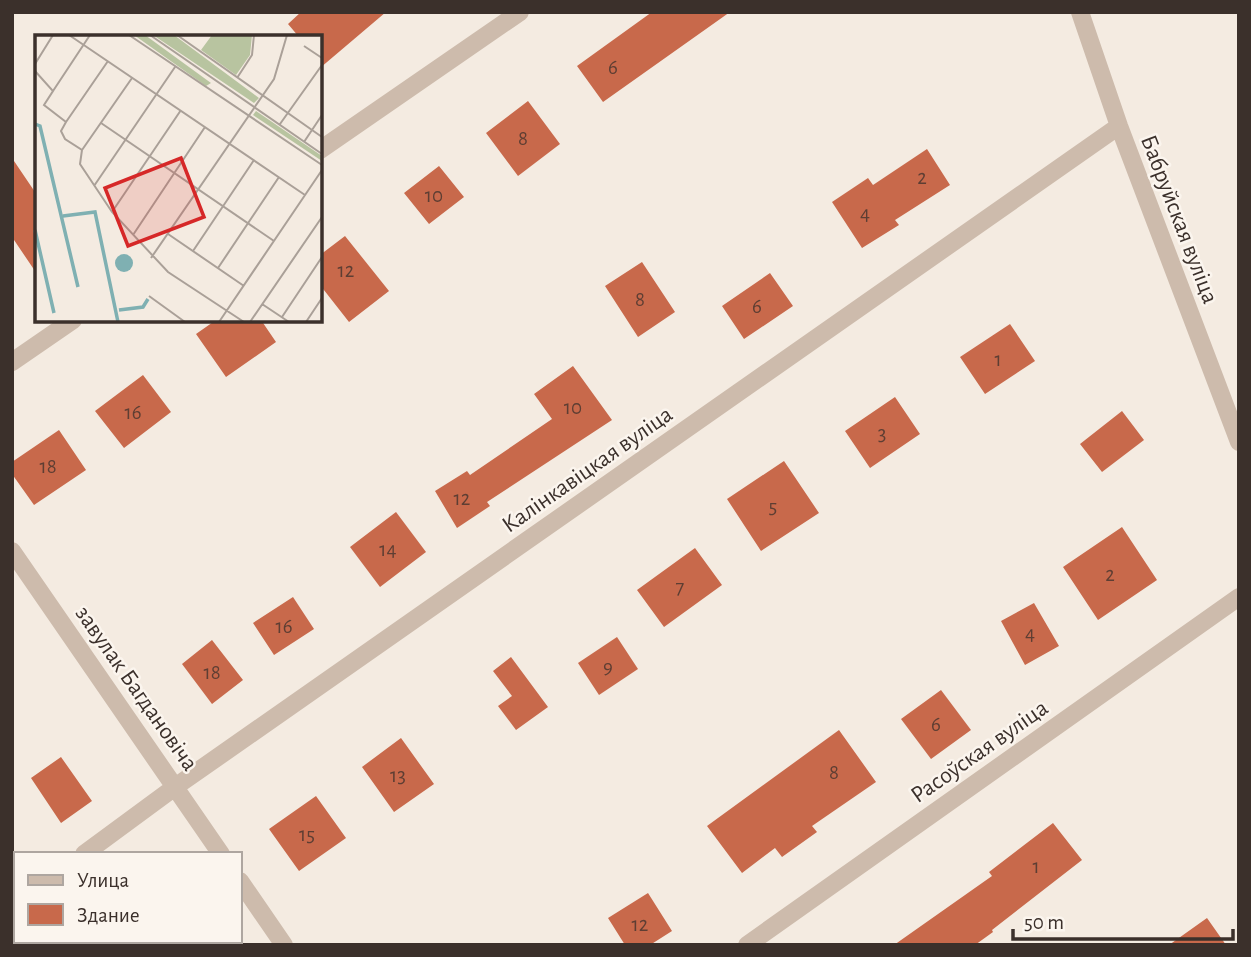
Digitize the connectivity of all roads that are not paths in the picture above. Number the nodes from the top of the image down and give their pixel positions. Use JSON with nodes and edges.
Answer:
{"nodes":[{"id":1,"x":520,"y":12,"type":"edge"},
{"id":2,"x":1080,"y":12,"type":"edge"},
{"id":3,"x":1119,"y":126,"type":"junction"},
{"id":4,"x":322,"y":149,"type":"edge"},
{"id":5,"x":70,"y":322,"type":"edge"},
{"id":6,"x":12,"y":362,"type":"edge"},
{"id":7,"x":1239,"y":442,"type":"edge"},
{"id":8,"x":12,"y":551,"type":"edge"},
{"id":9,"x":1239,"y":597,"type":"edge"},
{"id":10,"x":175,"y":787,"type":"junction"},
{"id":11,"x":87,"y":852,"type":"edge"},
{"id":12,"x":220,"y":852,"type":"edge"},
{"id":13,"x":242,"y":884,"type":"edge"},
{"id":14,"x":284,"y":945,"type":"edge"},
{"id":15,"x":747,"y":945,"type":"edge"}],
"edges":[{"from":1,"to":4,"type":"street"},
{"from":2,"to":3,"type":"street","name":"Бабруйская вуліца"},
{"from":3,"to":7,"type":"street","name":"Бабруйская вуліца"},
{"from":3,"to":10,"type":"street","name":"Калінкавіцкая вуліца"},
{"from":5,"to":6,"type":"street"},
{"from":8,"to":10,"type":"street","name":"завулак Багдановіча"},
{"from":9,"to":15,"type":"street","name":"Расоўская вуліца"},
{"from":10,"to":11,"type":"street","name":"Калінкавіцкая вуліца"},
{"from":10,"to":12,"type":"street","name":"завулак Багдановіча"},
{"from":13,"to":14,"type":"street"}]}
